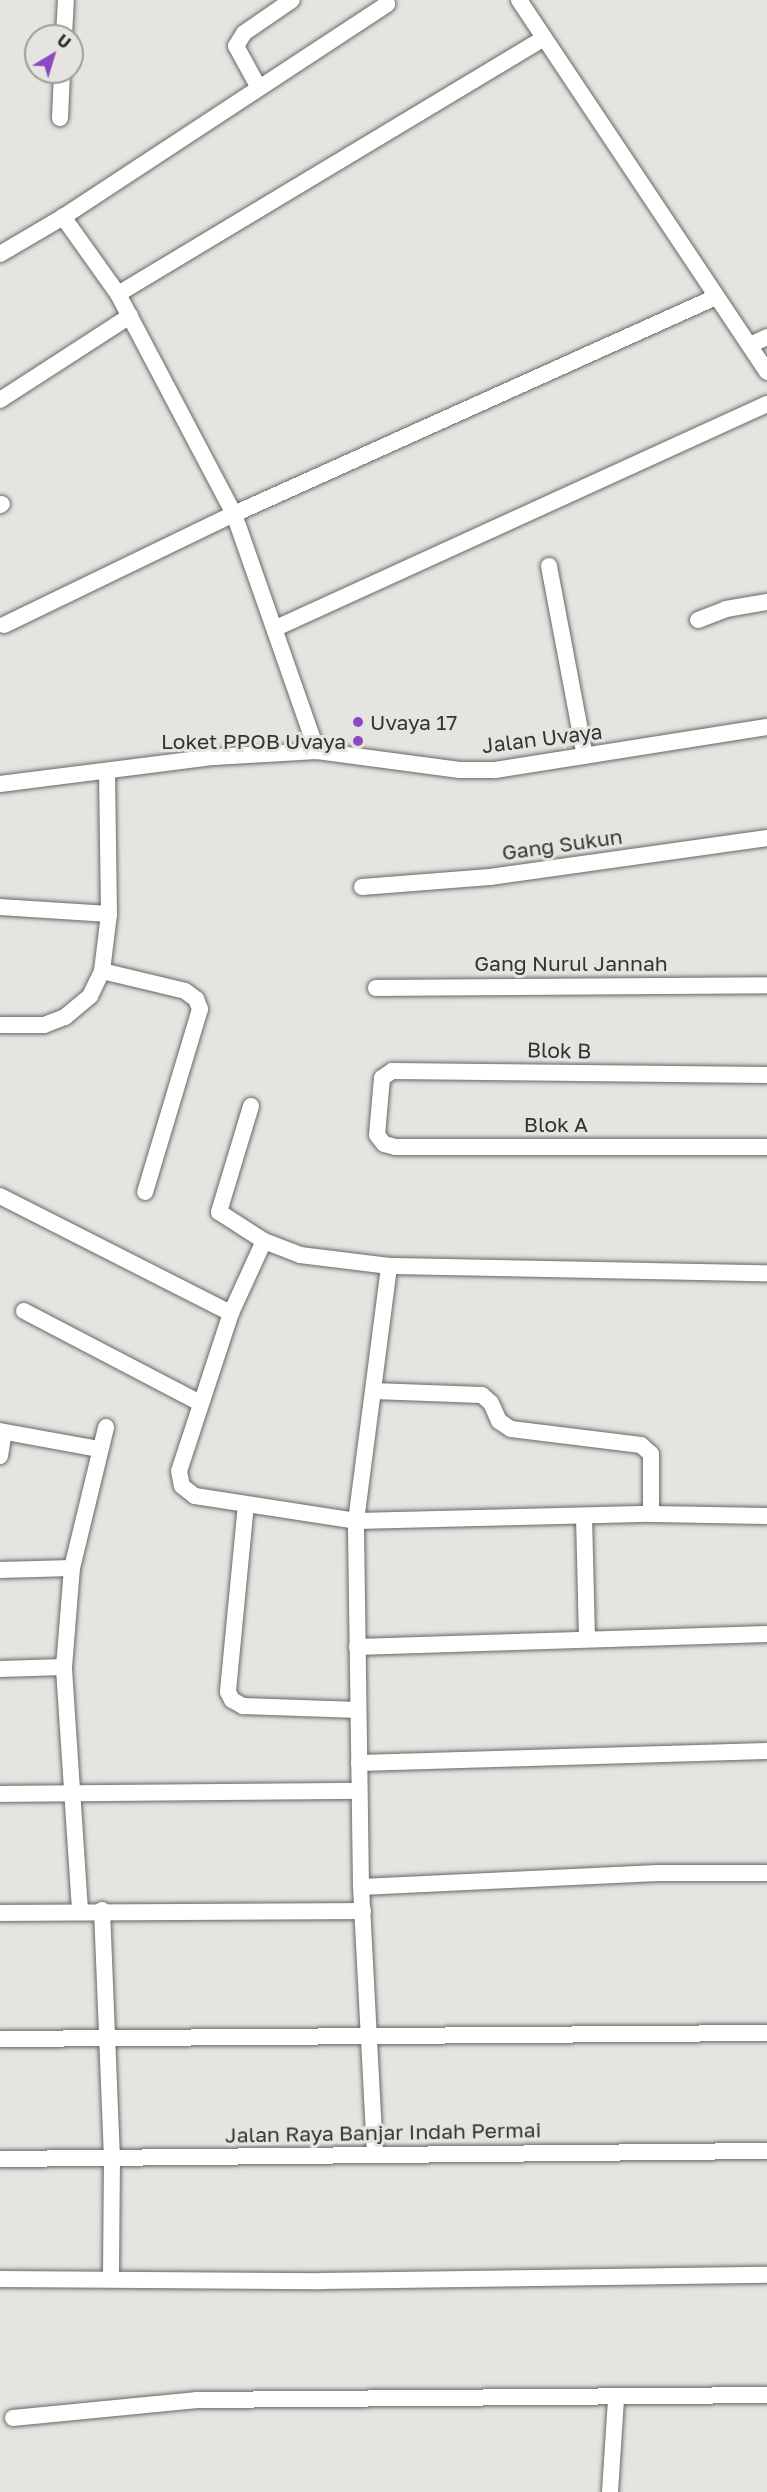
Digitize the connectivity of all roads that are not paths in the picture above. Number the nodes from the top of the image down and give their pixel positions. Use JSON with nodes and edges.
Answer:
{"nodes":[{"id":1,"x":66,"y":0,"type":"edge"},
{"id":2,"x":292,"y":0,"type":"edge"},
{"id":3,"x":519,"y":0,"type":"edge"},
{"id":4,"x":387,"y":4,"type":"dead end"},
{"id":5,"x":65,"y":24,"type":"edge"},
{"id":6,"x":544,"y":38,"type":"junction"},
{"id":7,"x":61,"y":84,"type":"edge"},
{"id":8,"x":259,"y":88,"type":"junction"},
{"id":9,"x":60,"y":118,"type":"dead end"},
{"id":10,"x":63,"y":218,"type":"junction"},
{"id":11,"x":0,"y":254,"type":"edge"},
{"id":12,"x":118,"y":294,"type":"junction"},
{"id":13,"x":716,"y":297,"type":"junction"},
{"id":14,"x":130,"y":316,"type":"junction"},
{"id":15,"x":767,"y":337,"type":"edge"},
{"id":16,"x":750,"y":345,"type":"junction"},
{"id":17,"x":767,"y":372,"type":"edge"},
{"id":18,"x":0,"y":400,"type":"edge"},
{"id":19,"x":767,"y":404,"type":"edge"},
{"id":20,"x":234,"y":514,"type":"junction"},
{"id":21,"x":549,"y":566,"type":"dead end"},
{"id":22,"x":767,"y":602,"type":"edge"},
{"id":23,"x":698,"y":620,"type":"dead end"},
{"id":24,"x":4,"y":625,"type":"dead end"},
{"id":25,"x":276,"y":628,"type":"junction"},
{"id":26,"x":767,"y":727,"type":"edge"},
{"id":27,"x":317,"y":752,"type":"junction"},
{"id":28,"x":585,"y":756,"type":"junction"},
{"id":29,"x":107,"y":771,"type":"junction"},
{"id":30,"x":0,"y":784,"type":"edge"},
{"id":31,"x":767,"y":838,"type":"edge"},
{"id":32,"x":362,"y":887,"type":"dead end"},
{"id":33,"x":0,"y":907,"type":"edge"},
{"id":34,"x":110,"y":914,"type":"junction"},
{"id":35,"x":102,"y":971,"type":"junction"},
{"id":36,"x":767,"y":985,"type":"edge"},
{"id":37,"x":376,"y":988,"type":"dead end"},
{"id":38,"x":0,"y":1025,"type":"edge"},
{"id":39,"x":767,"y":1075,"type":"edge"},
{"id":40,"x":251,"y":1106,"type":"dead end"},
{"id":41,"x":379,"y":1107,"type":"joint"},
{"id":42,"x":767,"y":1147,"type":"edge"},
{"id":43,"x":145,"y":1192,"type":"dead end"},
{"id":44,"x":0,"y":1196,"type":"edge"},
{"id":45,"x":264,"y":1241,"type":"junction"},
{"id":46,"x":389,"y":1266,"type":"junction"},
{"id":47,"x":767,"y":1273,"type":"edge"},
{"id":48,"x":24,"y":1311,"type":"dead end"},
{"id":49,"x":231,"y":1313,"type":"junction"},
{"id":50,"x":373,"y":1391,"type":"junction"},
{"id":51,"x":200,"y":1403,"type":"junction"},
{"id":52,"x":106,"y":1427,"type":"dead end"},
{"id":53,"x":2,"y":1431,"type":"edge"},
{"id":54,"x":99,"y":1449,"type":"junction"},
{"id":55,"x":0,"y":1456,"type":"edge"},
{"id":56,"x":246,"y":1504,"type":"junction"},
{"id":57,"x":651,"y":1514,"type":"junction"},
{"id":58,"x":584,"y":1516,"type":"junction"},
{"id":59,"x":767,"y":1516,"type":"edge"},
{"id":60,"x":356,"y":1521,"type":"junction"},
{"id":61,"x":72,"y":1568,"type":"junction"},
{"id":62,"x":0,"y":1570,"type":"edge"},
{"id":63,"x":767,"y":1634,"type":"edge"},
{"id":64,"x":587,"y":1637,"type":"junction"},
{"id":65,"x":357,"y":1647,"type":"junction"},
{"id":66,"x":64,"y":1667,"type":"junction"},
{"id":67,"x":0,"y":1669,"type":"edge"},
{"id":68,"x":358,"y":1710,"type":"junction"},
{"id":69,"x":767,"y":1754,"type":"edge"},
{"id":70,"x":359,"y":1763,"type":"junction"},
{"id":71,"x":359,"y":1791,"type":"junction"},
{"id":72,"x":0,"y":1794,"type":"edge"},
{"id":73,"x":73,"y":1796,"type":"junction"},
{"id":74,"x":767,"y":1873,"type":"edge"},
{"id":75,"x":361,"y":1887,"type":"junction"},
{"id":76,"x":80,"y":1910,"type":"junction"},
{"id":77,"x":102,"y":1911,"type":"junction"},
{"id":78,"x":363,"y":1911,"type":"junction"},
{"id":79,"x":0,"y":1913,"type":"edge"},
{"id":80,"x":767,"y":2033,"type":"edge"},
{"id":81,"x":369,"y":2036,"type":"junction"},
{"id":82,"x":106,"y":2038,"type":"junction"},
{"id":83,"x":0,"y":2039,"type":"edge"},
{"id":84,"x":767,"y":2151,"type":"edge"},
{"id":85,"x":375,"y":2154,"type":"junction"},
{"id":86,"x":112,"y":2157,"type":"junction"},
{"id":87,"x":0,"y":2158,"type":"edge"},
{"id":88,"x":767,"y":2275,"type":"edge"},
{"id":89,"x":111,"y":2277,"type":"junction"},
{"id":90,"x":0,"y":2279,"type":"edge"},
{"id":91,"x":767,"y":2395,"type":"edge"},
{"id":92,"x":616,"y":2399,"type":"junction"},
{"id":93,"x":13,"y":2418,"type":"dead end"},
{"id":94,"x":610,"y":2492,"type":"edge"}],
"edges":[{"from":1,"to":5,"type":"street"},
{"from":2,"to":8,"type":"street"},
{"from":3,"to":6,"type":"street"},
{"from":4,"to":8,"type":"street"},
{"from":6,"to":12,"type":"street"},
{"from":6,"to":13,"type":"street"},
{"from":7,"to":9,"type":"street"},
{"from":8,"to":10,"type":"street"},
{"from":10,"to":11,"type":"street"},
{"from":10,"to":12,"type":"street"},
{"from":12,"to":14,"type":"street"},
{"from":13,"to":16,"type":"street"},
{"from":13,"to":20,"type":"street"},
{"from":14,"to":18,"type":"street"},
{"from":14,"to":20,"type":"street"},
{"from":15,"to":16,"type":"street"},
{"from":16,"to":17,"type":"street"},
{"from":19,"to":25,"type":"street"},
{"from":20,"to":24,"type":"street"},
{"from":20,"to":25,"type":"street"},
{"from":21,"to":28,"type":"street"},
{"from":22,"to":23,"type":"street"},
{"from":25,"to":27,"type":"street"},
{"from":26,"to":28,"type":"street","name":"Jalan Uvaya"},
{"from":27,"to":28,"type":"street","name":"Jalan Uvaya"},
{"from":27,"to":29,"type":"street","name":"Jalan Uvaya"},
{"from":29,"to":30,"type":"street","name":"Jalan Uvaya"},
{"from":29,"to":34,"type":"street"},
{"from":31,"to":32,"type":"street","name":"Gang Sukun"},
{"from":33,"to":34,"type":"street"},
{"from":34,"to":35,"type":"street"},
{"from":35,"to":38,"type":"street"},
{"from":35,"to":43,"type":"street"},
{"from":36,"to":37,"type":"street","name":"Gang Nurul Jannah"},
{"from":39,"to":41,"type":"street","name":"Blok B"},
{"from":40,"to":45,"type":"street"},
{"from":41,"to":42,"type":"street","name":"Blok A"},
{"from":44,"to":49,"type":"street"},
{"from":45,"to":46,"type":"street"},
{"from":45,"to":49,"type":"street"},
{"from":46,"to":47,"type":"street"},
{"from":46,"to":50,"type":"street"},
{"from":48,"to":51,"type":"street"},
{"from":49,"to":51,"type":"street"},
{"from":50,"to":57,"type":"street"},
{"from":50,"to":60,"type":"street"},
{"from":51,"to":56,"type":"street"},
{"from":52,"to":54,"type":"street"},
{"from":53,"to":54,"type":"street"},
{"from":53,"to":55,"type":"street"},
{"from":54,"to":61,"type":"street"},
{"from":56,"to":60,"type":"street"},
{"from":56,"to":68,"type":"street"},
{"from":57,"to":58,"type":"street"},
{"from":57,"to":59,"type":"street"},
{"from":58,"to":60,"type":"street"},
{"from":58,"to":64,"type":"street"},
{"from":60,"to":65,"type":"street"},
{"from":61,"to":62,"type":"street"},
{"from":61,"to":66,"type":"street"},
{"from":63,"to":64,"type":"street"},
{"from":64,"to":65,"type":"street"},
{"from":65,"to":68,"type":"street"},
{"from":66,"to":67,"type":"street"},
{"from":66,"to":73,"type":"street"},
{"from":68,"to":70,"type":"street"},
{"from":69,"to":70,"type":"street"},
{"from":70,"to":71,"type":"street"},
{"from":71,"to":73,"type":"street"},
{"from":71,"to":75,"type":"street"},
{"from":72,"to":73,"type":"street"},
{"from":73,"to":76,"type":"street"},
{"from":74,"to":75,"type":"street"},
{"from":75,"to":78,"type":"street"},
{"from":76,"to":77,"type":"street"},
{"from":76,"to":79,"type":"street"},
{"from":77,"to":78,"type":"street"},
{"from":77,"to":82,"type":"street"},
{"from":78,"to":81,"type":"street"},
{"from":80,"to":81,"type":"street"},
{"from":81,"to":82,"type":"street"},
{"from":81,"to":85,"type":"street"},
{"from":82,"to":83,"type":"street"},
{"from":82,"to":86,"type":"street"},
{"from":84,"to":85,"type":"street","name":"Jalan Raya Banjar Indah Permai"},
{"from":85,"to":86,"type":"street","name":"Jalan Raya Banjar Indah Permai"},
{"from":86,"to":87,"type":"street","name":"Jalan Raya Banjar Indah Permai"},
{"from":86,"to":89,"type":"street"},
{"from":88,"to":89,"type":"street"},
{"from":89,"to":90,"type":"street"},
{"from":91,"to":92,"type":"street"},
{"from":92,"to":93,"type":"street"},
{"from":92,"to":94,"type":"street"}]}
